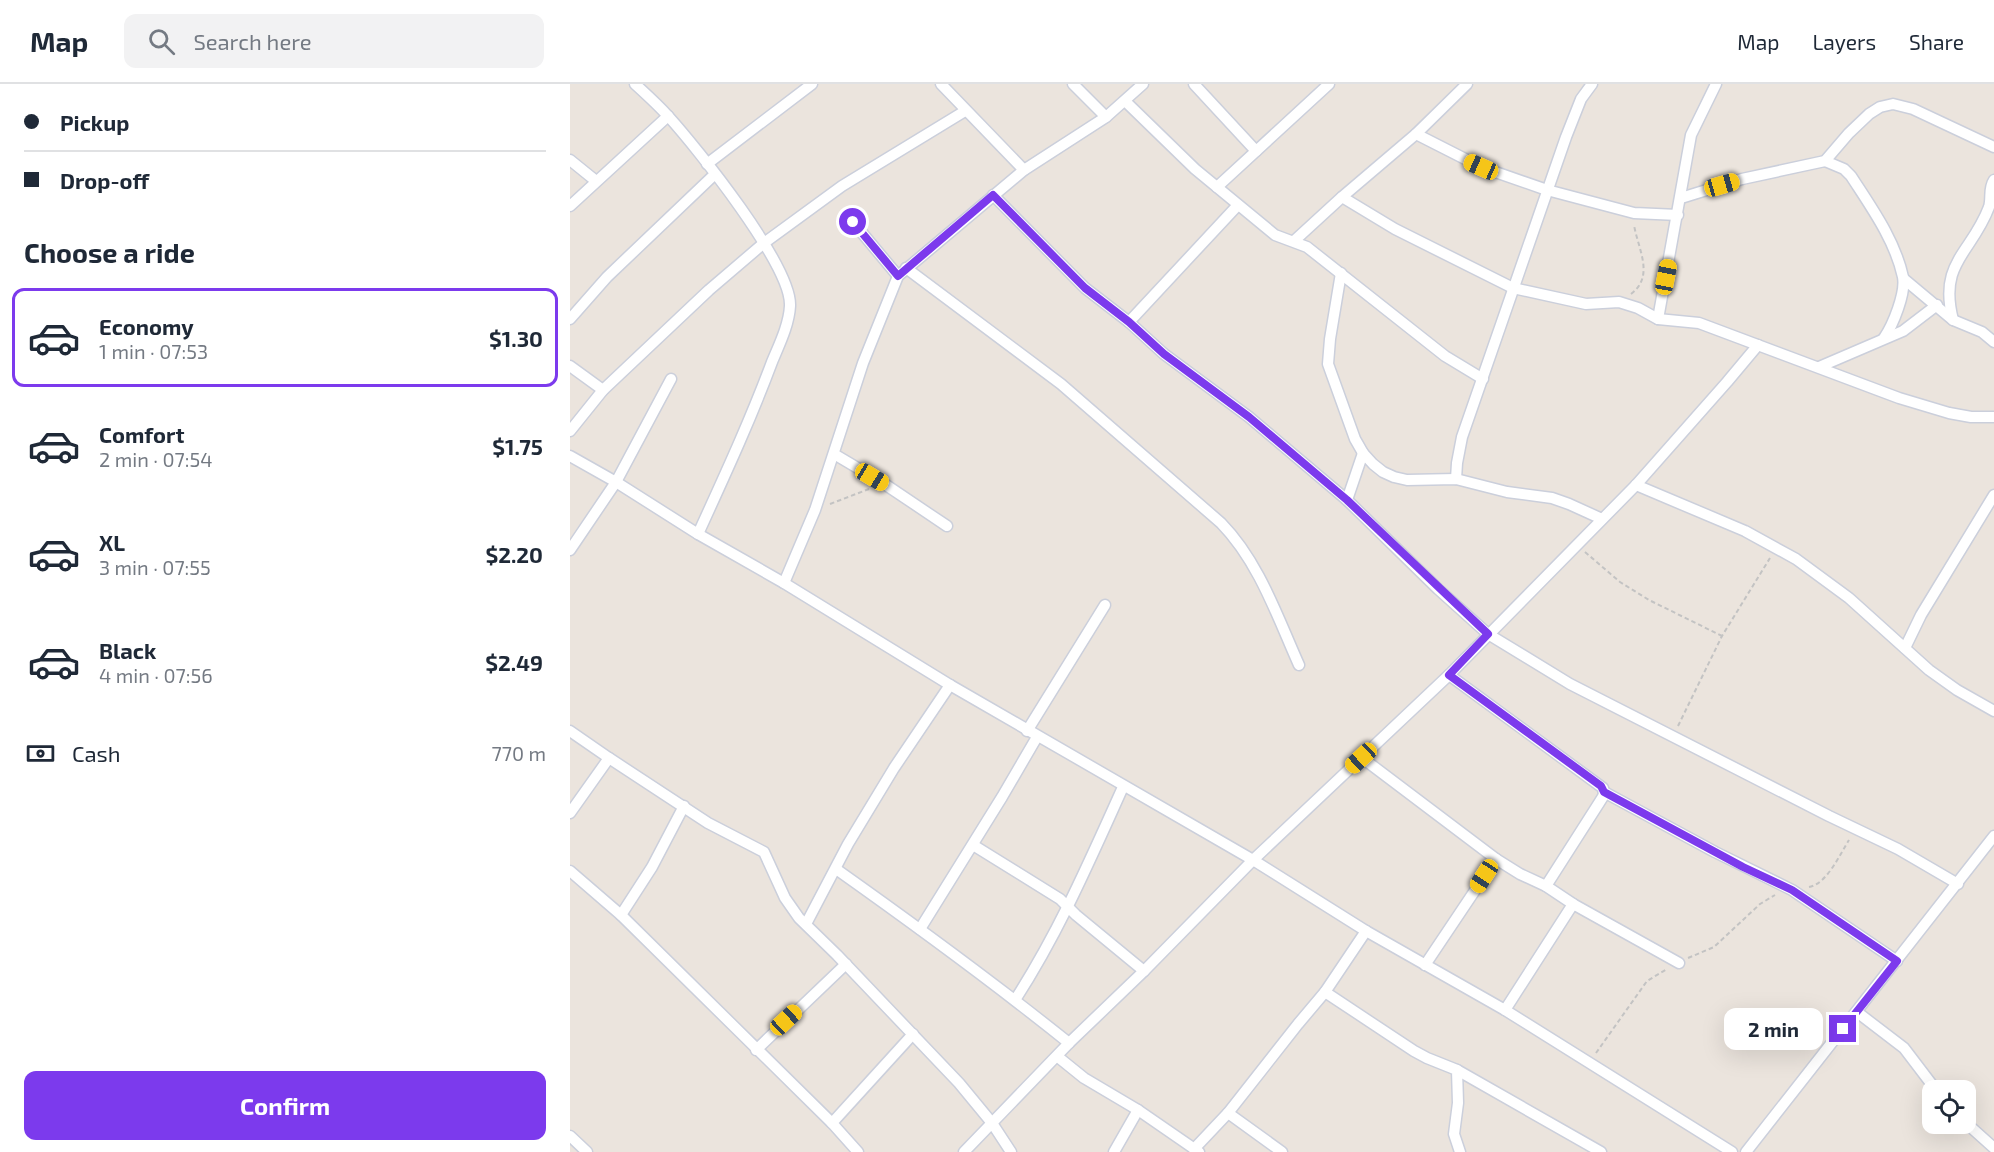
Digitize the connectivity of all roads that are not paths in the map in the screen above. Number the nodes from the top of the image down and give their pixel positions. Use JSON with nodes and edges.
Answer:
{"nodes":[{"id":1,"x":812,"y":84,"type":"edge"},
{"id":2,"x":940,"y":84,"type":"edge"},
{"id":3,"x":1073,"y":84,"type":"edge"},
{"id":4,"x":1143,"y":84,"type":"edge"},
{"id":5,"x":1194,"y":84,"type":"edge"},
{"id":6,"x":1329,"y":84,"type":"edge"},
{"id":7,"x":1467,"y":84,"type":"edge"},
{"id":8,"x":1592,"y":84,"type":"edge"},
{"id":9,"x":1716,"y":84,"type":"edge"},
{"id":10,"x":641,"y":86,"type":"edge"},
{"id":11,"x":1125,"y":101,"type":"junction"},
{"id":12,"x":965,"y":111,"type":"junction"},
{"id":13,"x":668,"y":116,"type":"junction"},
{"id":14,"x":1106,"y":117,"type":"junction"},
{"id":15,"x":1416,"y":134,"type":"junction"},
{"id":16,"x":1994,"y":147,"type":"edge"},
{"id":17,"x":1256,"y":151,"type":"junction"},
{"id":18,"x":570,"y":160,"type":"edge"},
{"id":19,"x":1825,"y":161,"type":"junction"},
{"id":20,"x":707,"y":164,"type":"junction"},
{"id":21,"x":1024,"y":170,"type":"junction"},
{"id":22,"x":714,"y":175,"type":"junction"},
{"id":23,"x":1994,"y":180,"type":"edge"},
{"id":24,"x":596,"y":181,"type":"junction"},
{"id":25,"x":1216,"y":187,"type":"junction"},
{"id":26,"x":1547,"y":190,"type":"junction"},
{"id":27,"x":993,"y":195,"type":"junction"},
{"id":28,"x":1342,"y":197,"type":"junction"},
{"id":29,"x":1681,"y":198,"type":"junction"},
{"id":30,"x":570,"y":206,"type":"edge"},
{"id":31,"x":1238,"y":206,"type":"junction"},
{"id":32,"x":1678,"y":215,"type":"junction"},
{"id":33,"x":853,"y":222,"type":"dead end"},
{"id":34,"x":1294,"y":241,"type":"junction"},
{"id":35,"x":764,"y":243,"type":"junction"},
{"id":36,"x":902,"y":272,"type":"junction"},
{"id":37,"x":1341,"y":273,"type":"junction"},
{"id":38,"x":1904,"y":279,"type":"junction"},
{"id":39,"x":1513,"y":288,"type":"junction"},
{"id":40,"x":1937,"y":305,"type":"junction"},
{"id":41,"x":570,"y":319,"type":"edge"},
{"id":42,"x":1658,"y":319,"type":"junction"},
{"id":43,"x":1953,"y":320,"type":"junction"},
{"id":44,"x":1129,"y":322,"type":"junction"},
{"id":45,"x":1884,"y":338,"type":"junction"},
{"id":46,"x":1994,"y":342,"type":"edge"},
{"id":47,"x":1758,"y":345,"type":"junction"},
{"id":48,"x":570,"y":366,"type":"edge"},
{"id":49,"x":1819,"y":367,"type":"junction"},
{"id":50,"x":671,"y":379,"type":"dead end"},
{"id":51,"x":1483,"y":379,"type":"junction"},
{"id":52,"x":603,"y":390,"type":"junction"},
{"id":53,"x":1994,"y":417,"type":"edge"},
{"id":54,"x":570,"y":431,"type":"edge"},
{"id":55,"x":1363,"y":453,"type":"junction"},
{"id":56,"x":834,"y":454,"type":"junction"},
{"id":57,"x":570,"y":456,"type":"edge"},
{"id":58,"x":1456,"y":479,"type":"junction"},
{"id":59,"x":616,"y":482,"type":"junction"},
{"id":60,"x":1636,"y":485,"type":"junction"},
{"id":61,"x":1994,"y":495,"type":"edge"},
{"id":62,"x":1347,"y":500,"type":"junction"},
{"id":63,"x":1602,"y":519,"type":"junction"},
{"id":64,"x":947,"y":526,"type":"dead end"},
{"id":65,"x":698,"y":534,"type":"junction"},
{"id":66,"x":570,"y":550,"type":"edge"},
{"id":67,"x":784,"y":584,"type":"junction"},
{"id":68,"x":1105,"y":605,"type":"dead end"},
{"id":69,"x":1488,"y":634,"type":"junction"},
{"id":70,"x":1905,"y":648,"type":"junction"},
{"id":71,"x":1299,"y":665,"type":"dead end"},
{"id":72,"x":1449,"y":675,"type":"junction"},
{"id":73,"x":950,"y":685,"type":"junction"},
{"id":74,"x":1994,"y":711,"type":"edge"},
{"id":75,"x":570,"y":730,"type":"edge"},
{"id":76,"x":1032,"y":734,"type":"junction"},
{"id":77,"x":1361,"y":758,"type":"junction"},
{"id":78,"x":609,"y":759,"type":"junction"},
{"id":79,"x":1124,"y":787,"type":"junction"},
{"id":80,"x":1604,"y":792,"type":"junction"},
{"id":81,"x":684,"y":806,"type":"junction"},
{"id":82,"x":570,"y":813,"type":"edge"},
{"id":83,"x":1994,"y":836,"type":"edge"},
{"id":84,"x":973,"y":845,"type":"junction"},
{"id":85,"x":1496,"y":859,"type":"junction"},
{"id":86,"x":1253,"y":860,"type":"junction"},
{"id":87,"x":836,"y":869,"type":"junction"},
{"id":88,"x":570,"y":871,"type":"edge"},
{"id":89,"x":1958,"y":884,"type":"junction"},
{"id":90,"x":1546,"y":886,"type":"junction"},
{"id":91,"x":1573,"y":904,"type":"junction"},
{"id":92,"x":1068,"y":907,"type":"junction"},
{"id":93,"x":621,"y":915,"type":"junction"},
{"id":94,"x":806,"y":924,"type":"junction"},
{"id":95,"x":920,"y":929,"type":"junction"},
{"id":96,"x":1366,"y":931,"type":"junction"},
{"id":97,"x":1897,"y":961,"type":"junction"},
{"id":98,"x":1679,"y":963,"type":"road end"},
{"id":99,"x":846,"y":964,"type":"junction"},
{"id":100,"x":1425,"y":965,"type":"junction"},
{"id":101,"x":1144,"y":971,"type":"junction"},
{"id":102,"x":1325,"y":992,"type":"junction"},
{"id":103,"x":1015,"y":1000,"type":"junction"},
{"id":104,"x":1505,"y":1010,"type":"junction"},
{"id":105,"x":1857,"y":1012,"type":"junction"},
{"id":106,"x":913,"y":1034,"type":"junction"},
{"id":107,"x":1069,"y":1043,"type":"junction"},
{"id":108,"x":756,"y":1050,"type":"junction"},
{"id":109,"x":1058,"y":1057,"type":"junction"},
{"id":110,"x":1457,"y":1070,"type":"junction"},
{"id":111,"x":1928,"y":1080,"type":"edge"},
{"id":112,"x":1138,"y":1110,"type":"junction"},
{"id":113,"x":1228,"y":1113,"type":"junction"},
{"id":114,"x":832,"y":1123,"type":"junction"},
{"id":115,"x":992,"y":1123,"type":"junction"},
{"id":116,"x":1976,"y":1132,"type":"edge"},
{"id":117,"x":570,"y":1136,"type":"edge"},
{"id":118,"x":1994,"y":1148,"type":"edge"},
{"id":119,"x":1197,"y":1150,"type":"edge"},
{"id":120,"x":587,"y":1152,"type":"edge"},
{"id":121,"x":858,"y":1152,"type":"edge"},
{"id":122,"x":964,"y":1152,"type":"edge"},
{"id":123,"x":1011,"y":1152,"type":"edge"},
{"id":124,"x":1114,"y":1152,"type":"edge"},
{"id":125,"x":1282,"y":1152,"type":"edge"},
{"id":126,"x":1460,"y":1152,"type":"edge"},
{"id":127,"x":1601,"y":1152,"type":"edge"},
{"id":128,"x":1732,"y":1152,"type":"edge"},
{"id":129,"x":1746,"y":1152,"type":"edge"}],
"edges":[{"from":1,"to":20,"type":"street"},
{"from":2,"to":12,"type":"street"},
{"from":3,"to":14,"type":"street"},
{"from":4,"to":11,"type":"street"},
{"from":5,"to":17,"type":"street"},
{"from":6,"to":17,"type":"street"},
{"from":7,"to":15,"type":"street"},
{"from":8,"to":26,"type":"street"},
{"from":9,"to":29,"type":"street"},
{"from":10,"to":13,"type":"street"},
{"from":11,"to":14,"type":"street"},
{"from":11,"to":25,"type":"street"},
{"from":12,"to":21,"type":"street"},
{"from":12,"to":35,"type":"street"},
{"from":13,"to":20,"type":"street"},
{"from":13,"to":24,"type":"street"},
{"from":14,"to":21,"type":"street"},
{"from":15,"to":26,"type":"street"},
{"from":15,"to":28,"type":"street"},
{"from":16,"to":19,"type":"street"},
{"from":17,"to":25,"type":"street"},
{"from":18,"to":24,"type":"street"},
{"from":19,"to":29,"type":"street"},
{"from":19,"to":38,"type":"street"},
{"from":20,"to":22,"type":"street"},
{"from":21,"to":27,"type":"street"},
{"from":22,"to":35,"type":"street"},
{"from":22,"to":41,"type":"street"},
{"from":23,"to":43,"type":"street"},
{"from":24,"to":30,"type":"street"},
{"from":25,"to":31,"type":"street"},
{"from":26,"to":32,"type":"street"},
{"from":26,"to":39,"type":"street"},
{"from":27,"to":36,"type":"street"},
{"from":27,"to":44,"type":"street"},
{"from":28,"to":34,"type":"street"},
{"from":28,"to":39,"type":"street"},
{"from":29,"to":32,"type":"street"},
{"from":31,"to":34,"type":"street"},
{"from":31,"to":44,"type":"street"},
{"from":32,"to":42,"type":"street"},
{"from":33,"to":36,"type":"street"},
{"from":34,"to":37,"type":"street"},
{"from":35,"to":52,"type":"street"},
{"from":35,"to":65,"type":"street"},
{"from":36,"to":56,"type":"street"},
{"from":36,"to":71,"type":"street"},
{"from":37,"to":51,"type":"street"},
{"from":37,"to":55,"type":"street"},
{"from":38,"to":40,"type":"street"},
{"from":38,"to":45,"type":"street"},
{"from":39,"to":42,"type":"street"},
{"from":39,"to":51,"type":"street"},
{"from":40,"to":43,"type":"street"},
{"from":40,"to":45,"type":"street"},
{"from":42,"to":47,"type":"street"},
{"from":43,"to":46,"type":"street"},
{"from":44,"to":62,"type":"street"},
{"from":45,"to":49,"type":"street"},
{"from":47,"to":49,"type":"street"},
{"from":47,"to":60,"type":"street"},
{"from":48,"to":52,"type":"street"},
{"from":49,"to":53,"type":"street"},
{"from":50,"to":59,"type":"street"},
{"from":51,"to":58,"type":"street"},
{"from":52,"to":54,"type":"street"},
{"from":55,"to":58,"type":"street"},
{"from":55,"to":62,"type":"street"},
{"from":56,"to":64,"type":"street"},
{"from":56,"to":67,"type":"street"},
{"from":57,"to":59,"type":"street"},
{"from":58,"to":63,"type":"street"},
{"from":59,"to":65,"type":"street"},
{"from":59,"to":66,"type":"street"},
{"from":60,"to":63,"type":"street"},
{"from":60,"to":70,"type":"street"},
{"from":61,"to":70,"type":"street"},
{"from":62,"to":69,"type":"street"},
{"from":63,"to":69,"type":"street"},
{"from":65,"to":67,"type":"street"},
{"from":67,"to":73,"type":"street"},
{"from":68,"to":76,"type":"street"},
{"from":69,"to":72,"type":"street"},
{"from":69,"to":89,"type":"street"},
{"from":70,"to":74,"type":"street"},
{"from":72,"to":77,"type":"street"},
{"from":72,"to":80,"type":"street"},
{"from":73,"to":76,"type":"street"},
{"from":73,"to":87,"type":"street"},
{"from":75,"to":78,"type":"street"},
{"from":76,"to":79,"type":"street"},
{"from":76,"to":84,"type":"street"},
{"from":77,"to":85,"type":"street"},
{"from":77,"to":86,"type":"street"},
{"from":78,"to":81,"type":"street"},
{"from":78,"to":82,"type":"street"},
{"from":79,"to":86,"type":"street"},
{"from":79,"to":92,"type":"street"},
{"from":80,"to":90,"type":"street"},
{"from":80,"to":97,"type":"street"},
{"from":81,"to":93,"type":"street"},
{"from":81,"to":94,"type":"street"},
{"from":83,"to":89,"type":"street"},
{"from":84,"to":92,"type":"street"},
{"from":84,"to":95,"type":"street"},
{"from":85,"to":90,"type":"street"},
{"from":85,"to":100,"type":"street"},
{"from":86,"to":96,"type":"street"},
{"from":86,"to":101,"type":"street"},
{"from":87,"to":94,"type":"street"},
{"from":87,"to":95,"type":"street"},
{"from":88,"to":93,"type":"street"},
{"from":89,"to":97,"type":"street"},
{"from":90,"to":91,"type":"street"},
{"from":91,"to":98,"type":"street"},
{"from":91,"to":104,"type":"street"},
{"from":92,"to":101,"type":"street"},
{"from":92,"to":103,"type":"street"},
{"from":93,"to":108,"type":"street"},
{"from":94,"to":99,"type":"street"},
{"from":95,"to":103,"type":"street"},
{"from":96,"to":100,"type":"street"},
{"from":96,"to":102,"type":"street"},
{"from":97,"to":105,"type":"street"},
{"from":99,"to":106,"type":"street"},
{"from":99,"to":108,"type":"street"},
{"from":100,"to":104,"type":"street"},
{"from":101,"to":107,"type":"street"},
{"from":102,"to":110,"type":"street"},
{"from":102,"to":113,"type":"street"},
{"from":103,"to":107,"type":"street"},
{"from":104,"to":128,"type":"street"},
{"from":105,"to":111,"type":"street"},
{"from":105,"to":129,"type":"street"},
{"from":106,"to":114,"type":"street"},
{"from":106,"to":115,"type":"street"},
{"from":107,"to":109,"type":"street"},
{"from":108,"to":114,"type":"street"},
{"from":109,"to":112,"type":"street"},
{"from":109,"to":115,"type":"street"},
{"from":110,"to":126,"type":"street"},
{"from":110,"to":127,"type":"street"},
{"from":112,"to":119,"type":"street"},
{"from":112,"to":124,"type":"street"},
{"from":113,"to":119,"type":"street"},
{"from":113,"to":125,"type":"street"},
{"from":114,"to":121,"type":"street"},
{"from":115,"to":122,"type":"street"},
{"from":115,"to":123,"type":"street"},
{"from":116,"to":118,"type":"street"},
{"from":117,"to":120,"type":"street"}]}
